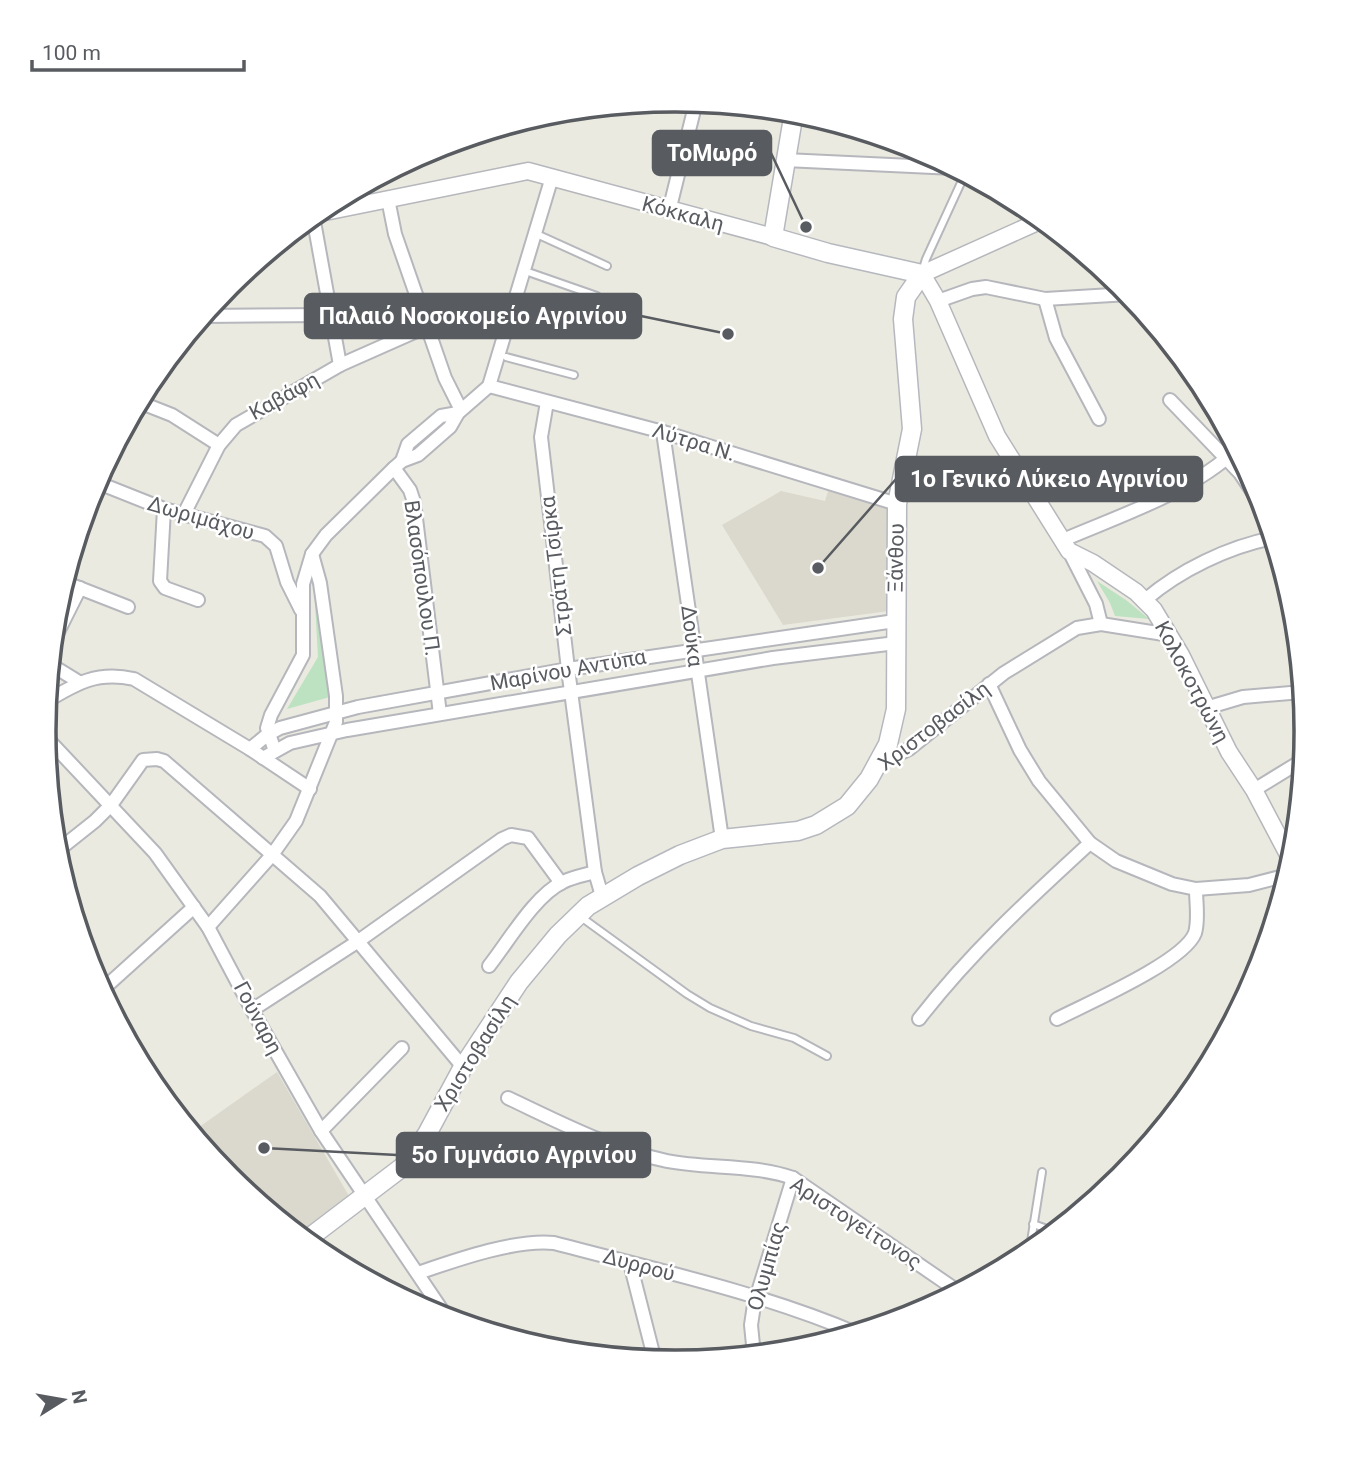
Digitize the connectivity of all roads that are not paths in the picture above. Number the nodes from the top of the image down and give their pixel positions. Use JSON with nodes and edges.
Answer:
{"nodes":[{"id":1,"x":693,"y":113,"type":"edge"},
{"id":2,"x":792,"y":123,"type":"edge"},
{"id":3,"x":785,"y":160,"type":"junction"},
{"id":4,"x":928,"y":167,"type":"edge"},
{"id":5,"x":552,"y":177,"type":"junction"},
{"id":6,"x":961,"y":182,"type":"edge"},
{"id":7,"x":388,"y":199,"type":"junction"},
{"id":8,"x":345,"y":208,"type":"edge"},
{"id":9,"x":669,"y":211,"type":"junction"},
{"id":10,"x":1031,"y":225,"type":"edge"},
{"id":11,"x":316,"y":227,"type":"edge"},
{"id":12,"x":541,"y":236,"type":"dead end"},
{"id":13,"x":773,"y":237,"type":"junction"},
{"id":14,"x":607,"y":266,"type":"dead end"},
{"id":15,"x":531,"y":273,"type":"dead end"},
{"id":16,"x":922,"y":274,"type":"junction"},
{"id":17,"x":1114,"y":295,"type":"edge"},
{"id":18,"x":597,"y":296,"type":"dead end"},
{"id":19,"x":1045,"y":299,"type":"junction"},
{"id":20,"x":937,"y":301,"type":"junction"},
{"id":21,"x":519,"y":313,"type":"dead end"},
{"id":22,"x":217,"y":316,"type":"edge"},
{"id":23,"x":331,"y":316,"type":"junction"},
{"id":24,"x":428,"y":326,"type":"junction"},
{"id":25,"x":587,"y":333,"type":"dead end"},
{"id":26,"x":506,"y":357,"type":"dead end"},
{"id":27,"x":340,"y":365,"type":"junction"},
{"id":28,"x":574,"y":375,"type":"dead end"},
{"id":29,"x":489,"y":386,"type":"junction"},
{"id":30,"x":1170,"y":400,"type":"dead end"},
{"id":31,"x":547,"y":402,"type":"junction"},
{"id":32,"x":149,"y":406,"type":"edge"},
{"id":33,"x":459,"y":412,"type":"junction"},
{"id":34,"x":1099,"y":419,"type":"dead end"},
{"id":35,"x":663,"y":432,"type":"junction"},
{"id":36,"x":219,"y":445,"type":"junction"},
{"id":37,"x":1224,"y":447,"type":"edge"},
{"id":38,"x":1229,"y":456,"type":"edge"},
{"id":39,"x":398,"y":464,"type":"junction"},
{"id":40,"x":107,"y":486,"type":"edge"},
{"id":41,"x":897,"y":504,"type":"junction"},
{"id":42,"x":164,"y":509,"type":"junction"},
{"id":43,"x":184,"y":514,"type":"junction"},
{"id":44,"x":1264,"y":541,"type":"edge"},
{"id":45,"x":1066,"y":545,"type":"junction"},
{"id":46,"x":312,"y":554,"type":"junction"},
{"id":47,"x":74,"y":585,"type":"edge"},
{"id":48,"x":80,"y":587,"type":"junction"},
{"id":49,"x":198,"y":600,"type":"dead end"},
{"id":50,"x":1145,"y":600,"type":"junction"},
{"id":51,"x":128,"y":607,"type":"dead end"},
{"id":52,"x":68,"y":610,"type":"edge"},
{"id":53,"x":302,"y":613,"type":"junction"},
{"id":54,"x":895,"y":621,"type":"junction"},
{"id":55,"x":1101,"y":624,"type":"junction"},
{"id":56,"x":1170,"y":635,"type":"junction"},
{"id":57,"x":787,"y":636,"type":"junction"},
{"id":58,"x":896,"y":643,"type":"junction"},
{"id":59,"x":695,"y":649,"type":"junction"},
{"id":60,"x":789,"y":655,"type":"junction"},
{"id":61,"x":568,"y":669,"type":"junction"},
{"id":62,"x":59,"y":670,"type":"edge"},
{"id":63,"x":696,"y":671,"type":"junction"},
{"id":64,"x":79,"y":682,"type":"junction"},
{"id":65,"x":989,"y":684,"type":"junction"},
{"id":66,"x":438,"y":692,"type":"junction"},
{"id":67,"x":1293,"y":693,"type":"edge"},
{"id":68,"x":571,"y":694,"type":"junction"},
{"id":69,"x":57,"y":695,"type":"edge"},
{"id":70,"x":1206,"y":708,"type":"junction"},
{"id":71,"x":337,"y":712,"type":"junction"},
{"id":72,"x":440,"y":714,"type":"junction"},
{"id":73,"x":332,"y":733,"type":"junction"},
{"id":74,"x":267,"y":735,"type":"junction"},
{"id":75,"x":56,"y":748,"type":"edge"},
{"id":76,"x":250,"y":749,"type":"junction"},
{"id":77,"x":275,"y":751,"type":"junction"},
{"id":78,"x":263,"y":758,"type":"junction"},
{"id":79,"x":880,"y":763,"type":"junction"},
{"id":80,"x":1293,"y":766,"type":"edge"},
{"id":81,"x":310,"y":789,"type":"junction"},
{"id":82,"x":1254,"y":790,"type":"junction"},
{"id":83,"x":111,"y":805,"type":"junction"},
{"id":84,"x":722,"y":839,"type":"junction"},
{"id":85,"x":1284,"y":842,"type":"edge"},
{"id":86,"x":66,"y":843,"type":"edge"},
{"id":87,"x":1090,"y":843,"type":"junction"},
{"id":88,"x":272,"y":855,"type":"junction"},
{"id":89,"x":595,"y":872,"type":"junction"},
{"id":90,"x":1276,"y":878,"type":"edge"},
{"id":91,"x":561,"y":883,"type":"junction"},
{"id":92,"x":1196,"y":889,"type":"junction"},
{"id":93,"x":601,"y":896,"type":"junction"},
{"id":94,"x":194,"y":908,"type":"junction"},
{"id":95,"x":578,"y":915,"type":"junction"},
{"id":96,"x":208,"y":927,"type":"junction"},
{"id":97,"x":357,"y":942,"type":"junction"},
{"id":98,"x":489,"y":966,"type":"dead end"},
{"id":99,"x":110,"y":984,"type":"edge"},
{"id":100,"x":252,"y":1010,"type":"junction"},
{"id":101,"x":919,"y":1019,"type":"dead end"},
{"id":102,"x":1057,"y":1019,"type":"dead end"},
{"id":103,"x":402,"y":1048,"type":"dead end"},
{"id":104,"x":827,"y":1056,"type":"dead end"},
{"id":105,"x":463,"y":1067,"type":"junction"},
{"id":106,"x":508,"y":1098,"type":"dead end"},
{"id":107,"x":321,"y":1131,"type":"junction"},
{"id":108,"x":1042,"y":1172,"type":"dead end"},
{"id":109,"x":793,"y":1178,"type":"junction"},
{"id":110,"x":365,"y":1198,"type":"junction"},
{"id":111,"x":1033,"y":1224,"type":"junction"},
{"id":112,"x":1045,"y":1228,"type":"edge"},
{"id":113,"x":314,"y":1234,"type":"edge"},
{"id":114,"x":1031,"y":1237,"type":"edge"},
{"id":115,"x":630,"y":1263,"type":"junction"},
{"id":116,"x":418,"y":1273,"type":"junction"},
{"id":117,"x":951,"y":1286,"type":"edge"},
{"id":118,"x":757,"y":1297,"type":"junction"},
{"id":119,"x":437,"y":1303,"type":"edge"},
{"id":120,"x":841,"y":1327,"type":"edge"},
{"id":121,"x":753,"y":1345,"type":"edge"},
{"id":122,"x":652,"y":1349,"type":"edge"}],
"edges":[{"from":1,"to":9,"type":"street"},
{"from":2,"to":3,"type":"main road"},
{"from":3,"to":4,"type":"street"},
{"from":3,"to":13,"type":"main road"},
{"from":5,"to":7,"type":"street","name":"Κόκκαλη"},
{"from":5,"to":9,"type":"street","name":"Κόκκαλη"},
{"from":5,"to":29,"type":"street"},
{"from":6,"to":16,"type":"lane"},
{"from":7,"to":8,"type":"street","name":"Κόκκαλη"},
{"from":7,"to":24,"type":"street"},
{"from":9,"to":13,"type":"street","name":"Κόκκαλη"},
{"from":10,"to":16,"type":"street"},
{"from":11,"to":23,"type":"street"},
{"from":12,"to":14,"type":"lane"},
{"from":13,"to":16,"type":"main road","name":"Κόκκαλη"},
{"from":15,"to":18,"type":"lane"},
{"from":16,"to":20,"type":"street","name":"Κολοκοτρώνη"},
{"from":16,"to":41,"type":"main road","name":"Ξάνθου"},
{"from":17,"to":19,"type":"street"},
{"from":19,"to":20,"type":"street"},
{"from":19,"to":34,"type":"street"},
{"from":20,"to":45,"type":"street","name":"Κολοκοτρώνη"},
{"from":21,"to":25,"type":"lane"},
{"from":22,"to":23,"type":"street"},
{"from":23,"to":27,"type":"street"},
{"from":24,"to":27,"type":"street","name":"Καβάφη"},
{"from":24,"to":33,"type":"street"},
{"from":26,"to":28,"type":"lane"},
{"from":27,"to":36,"type":"street","name":"Καβάφη"},
{"from":29,"to":31,"type":"street","name":"Λύτρα Ν."},
{"from":29,"to":33,"type":"street"},
{"from":30,"to":37,"type":"street"},
{"from":31,"to":35,"type":"street","name":"Λύτρα Ν."},
{"from":31,"to":61,"type":"street","name":"Στράτη Τσίρκα"},
{"from":32,"to":36,"type":"street"},
{"from":33,"to":39,"type":"street"},
{"from":35,"to":41,"type":"street","name":"Λύτρα Ν."},
{"from":35,"to":59,"type":"street","name":"Δούκα"},
{"from":36,"to":43,"type":"street","name":"Καβάφη"},
{"from":38,"to":45,"type":"street"},
{"from":39,"to":46,"type":"street"},
{"from":39,"to":66,"type":"street","name":"Βλασόπουλου Π."},
{"from":40,"to":42,"type":"street","name":"Δωριμάχου"},
{"from":41,"to":54,"type":"main road","name":"Ξάνθου"},
{"from":42,"to":43,"type":"street","name":"Δωριμάχου"},
{"from":42,"to":49,"type":"street"},
{"from":43,"to":53,"type":"street","name":"Δωριμάχου"},
{"from":44,"to":50,"type":"street"},
{"from":45,"to":50,"type":"street","name":"Κολοκοτρώνη"},
{"from":45,"to":55,"type":"street"},
{"from":46,"to":53,"type":"street"},
{"from":46,"to":71,"type":"street"},
{"from":47,"to":48,"type":"street"},
{"from":48,"to":51,"type":"street"},
{"from":48,"to":52,"type":"street"},
{"from":50,"to":56,"type":"street","name":"Κολοκοτρώνη"},
{"from":53,"to":74,"type":"street"},
{"from":54,"to":57,"type":"street","name":"Μαρίνου Αντύπα"},
{"from":54,"to":58,"type":"main road","name":"Ξάνθου"},
{"from":55,"to":56,"type":"street","name":"Χριστοβασίλη"},
{"from":55,"to":65,"type":"street","name":"Χριστοβασίλη"},
{"from":56,"to":70,"type":"street","name":"Κολοκοτρώνη"},
{"from":57,"to":59,"type":"street","name":"Μαρίνου Αντύπα"},
{"from":57,"to":60,"type":"street"},
{"from":58,"to":60,"type":"street","name":"Μαρίνου Αντύπα"},
{"from":58,"to":79,"type":"main road","name":"Ξάνθου"},
{"from":59,"to":61,"type":"street","name":"Μαρίνου Αντύπα"},
{"from":59,"to":63,"type":"street","name":"Δούκα"},
{"from":60,"to":63,"type":"street","name":"Μαρίνου Αντύπα"},
{"from":61,"to":66,"type":"street","name":"Μαρίνου Αντύπα"},
{"from":61,"to":68,"type":"street","name":"Στράτη Τσίρκα"},
{"from":62,"to":64,"type":"street"},
{"from":63,"to":68,"type":"street","name":"Μαρίνου Αντύπα"},
{"from":63,"to":84,"type":"street","name":"Δούκα"},
{"from":64,"to":69,"type":"street"},
{"from":64,"to":76,"type":"street"},
{"from":65,"to":79,"type":"street","name":"Χριστοβασίλη"},
{"from":65,"to":87,"type":"street"},
{"from":66,"to":71,"type":"street","name":"Μαρίνου Αντύπα"},
{"from":66,"to":72,"type":"street","name":"Βλασόπουλου Π."},
{"from":67,"to":70,"type":"street"},
{"from":68,"to":72,"type":"street","name":"Μαρίνου Αντύπα"},
{"from":68,"to":89,"type":"street","name":"Στράτη Τσίρκα"},
{"from":70,"to":82,"type":"street","name":"Κολοκοτρώνη"},
{"from":71,"to":73,"type":"street"},
{"from":71,"to":74,"type":"street","name":"Μαρίνου Αντύπα"},
{"from":72,"to":73,"type":"street","name":"Μαρίνου Αντύπα"},
{"from":73,"to":77,"type":"street","name":"Μαρίνου Αντύπα"},
{"from":73,"to":81,"type":"street"},
{"from":74,"to":76,"type":"street","name":"Μαρίνου Αντύπα"},
{"from":74,"to":77,"type":"street"},
{"from":75,"to":83,"type":"street","name":"Γούναρη"},
{"from":76,"to":78,"type":"street"},
{"from":77,"to":78,"type":"street","name":"Μαρίνου Αντύπα"},
{"from":78,"to":81,"type":"street"},
{"from":79,"to":84,"type":"main road","name":"Χριστοβασίλη"},
{"from":80,"to":82,"type":"street"},
{"from":81,"to":88,"type":"street"},
{"from":82,"to":85,"type":"street","name":"Κολοκοτρώνη"},
{"from":83,"to":86,"type":"street"},
{"from":83,"to":88,"type":"street"},
{"from":83,"to":94,"type":"street","name":"Γούναρη"},
{"from":84,"to":93,"type":"main road","name":"Χριστοβασίλη"},
{"from":87,"to":92,"type":"street"},
{"from":87,"to":101,"type":"street"},
{"from":88,"to":96,"type":"street"},
{"from":88,"to":97,"type":"street"},
{"from":89,"to":91,"type":"street"},
{"from":89,"to":93,"type":"street","name":"Στράτη Τσίρκα"},
{"from":90,"to":92,"type":"street"},
{"from":91,"to":97,"type":"street"},
{"from":91,"to":98,"type":"street"},
{"from":92,"to":102,"type":"street"},
{"from":93,"to":95,"type":"main road","name":"Χριστοβασίλη"},
{"from":94,"to":96,"type":"street","name":"Γούναρη"},
{"from":94,"to":99,"type":"street"},
{"from":95,"to":104,"type":"lane"},
{"from":95,"to":105,"type":"main road","name":"Χριστοβασίλη"},
{"from":96,"to":100,"type":"street","name":"Γούναρη"},
{"from":97,"to":100,"type":"street"},
{"from":97,"to":105,"type":"street"},
{"from":100,"to":107,"type":"street","name":"Γούναρη"},
{"from":103,"to":107,"type":"street"},
{"from":105,"to":110,"type":"main road","name":"Χριστοβασίλη"},
{"from":106,"to":109,"type":"street","name":"Αριστογείτονος"},
{"from":107,"to":110,"type":"street","name":"Γούναρη"},
{"from":108,"to":111,"type":"lane"},
{"from":109,"to":117,"type":"street","name":"Αριστογείτονος"},
{"from":109,"to":118,"type":"street","name":"Ολυμπίας"},
{"from":110,"to":113,"type":"main road","name":"Χριστοβασίλη"},
{"from":110,"to":116,"type":"street","name":"Γούναρη"},
{"from":111,"to":112,"type":"lane"},
{"from":111,"to":114,"type":"lane"},
{"from":115,"to":116,"type":"street","name":"Δυρρού"},
{"from":115,"to":118,"type":"street","name":"Δυρρού"},
{"from":115,"to":122,"type":"street"},
{"from":116,"to":119,"type":"street","name":"Γούναρη"},
{"from":118,"to":120,"type":"street","name":"Δυρρού"},
{"from":118,"to":121,"type":"street","name":"Ολυμπίας"}]}
